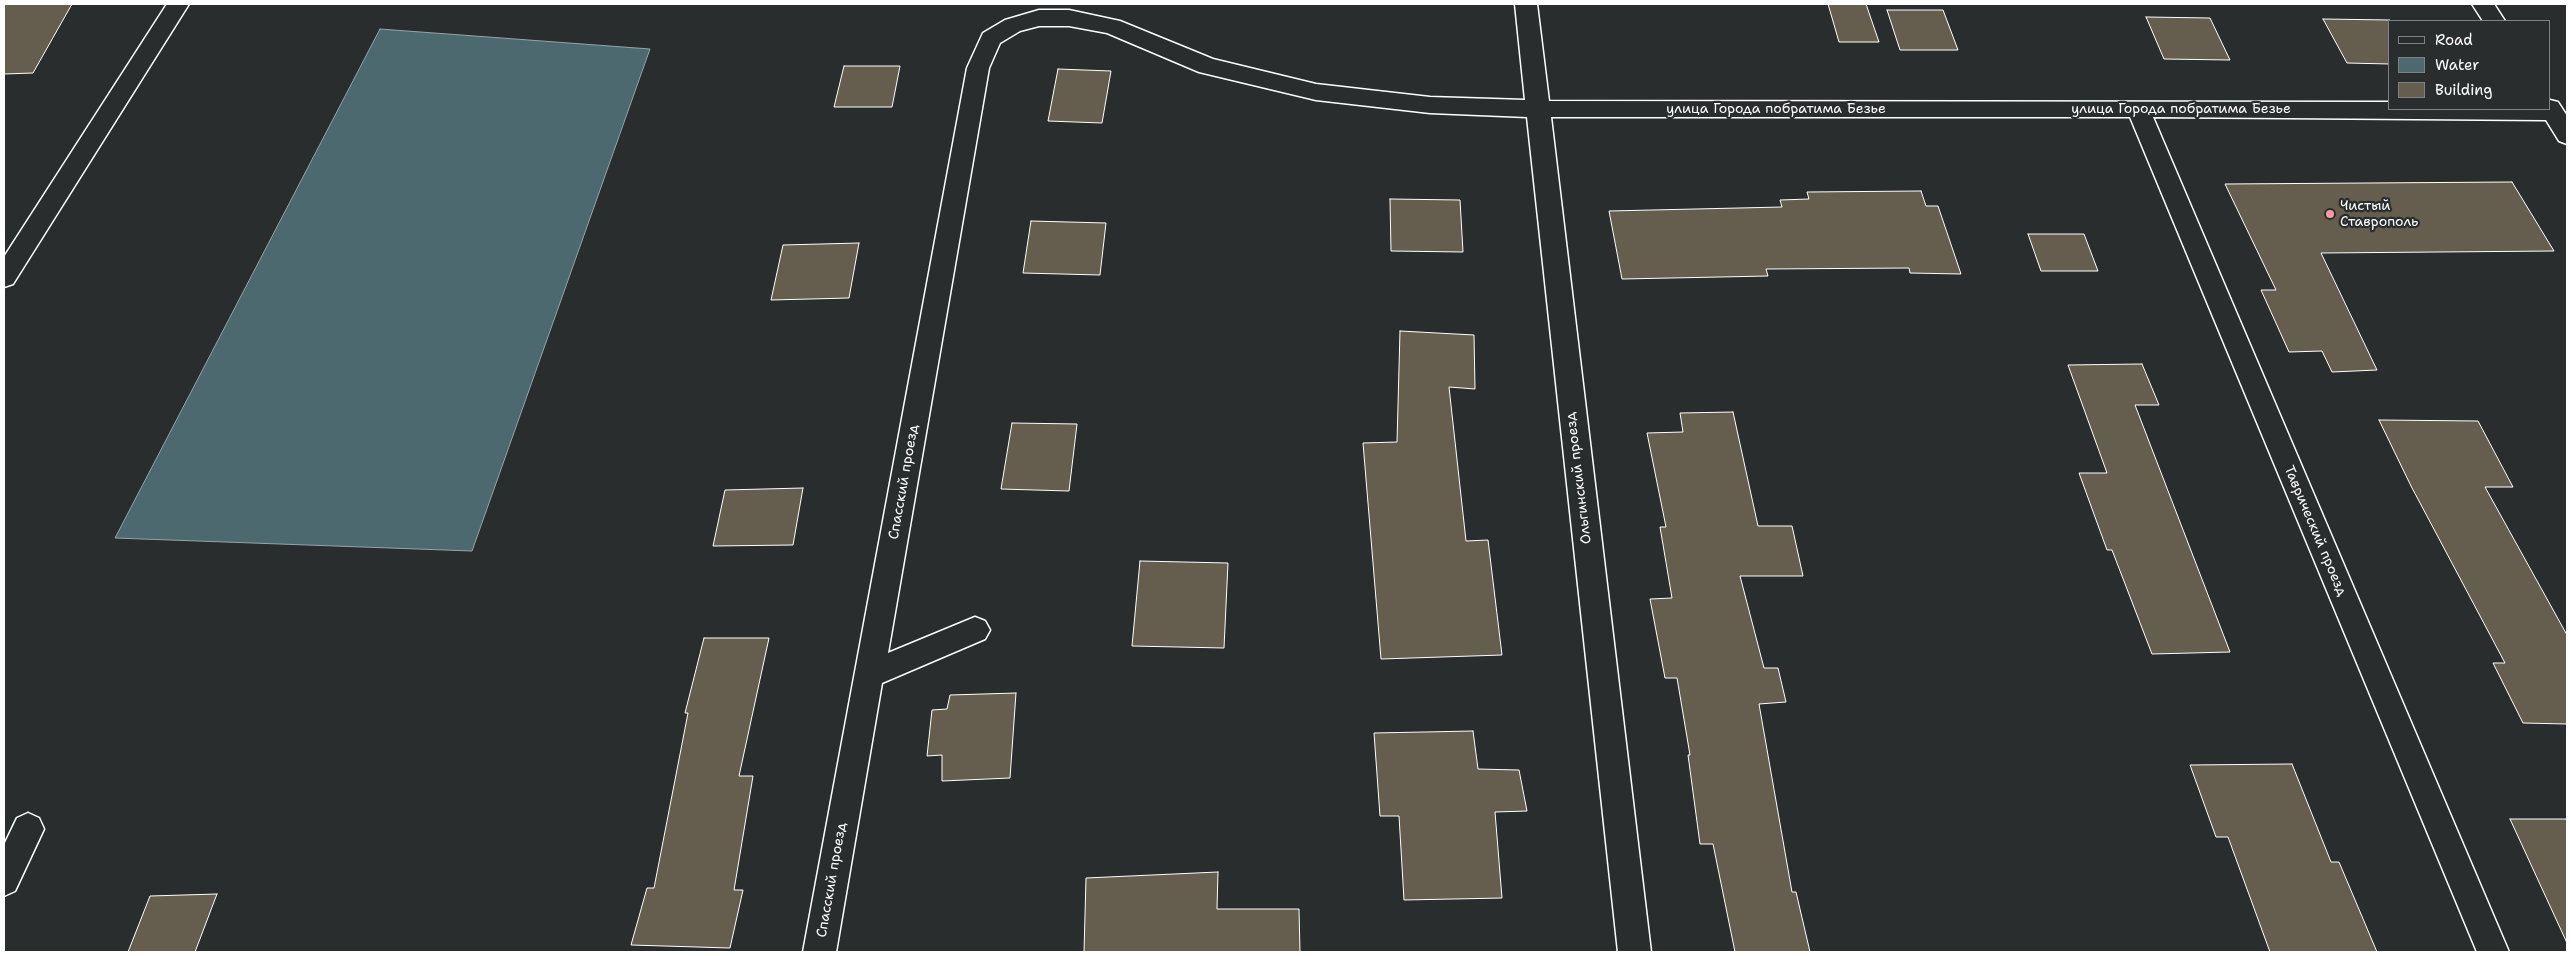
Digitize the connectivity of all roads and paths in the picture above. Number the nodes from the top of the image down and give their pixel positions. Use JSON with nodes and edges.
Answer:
{"nodes":[{"id":1,"x":178,"y":4,"type":"edge"},
{"id":2,"x":1526,"y":4,"type":"edge"},
{"id":3,"x":2483,"y":4,"type":"edge"},
{"id":4,"x":2493,"y":20,"type":"edge"},
{"id":5,"x":1013,"y":25,"type":"joint"},
{"id":6,"x":1537,"y":109,"type":"junction"},
{"id":7,"x":2138,"y":109,"type":"junction"},
{"id":8,"x":2388,"y":110,"type":"edge"},
{"id":9,"x":2551,"y":110,"type":"edge"},
{"id":10,"x":2567,"y":135,"type":"edge"},
{"id":11,"x":4,"y":277,"type":"edge"},
{"id":12,"x":975,"y":630,"type":"dead end"},
{"id":13,"x":870,"y":674,"type":"junction"},
{"id":14,"x":28,"y":829,"type":"dead end"},
{"id":15,"x":4,"y":880,"type":"edge"},
{"id":16,"x":819,"y":952,"type":"edge"},
{"id":17,"x":1634,"y":952,"type":"edge"},
{"id":18,"x":2493,"y":952,"type":"edge"}],
"edges":[{"from":1,"to":11,"type":"street"},
{"from":2,"to":6,"type":"street","name":"Ольгинский проезд"},
{"from":3,"to":4,"type":"street"},
{"from":5,"to":6,"type":"street","name":"улица Города побратима Безье"},
{"from":5,"to":13,"type":"street","name":"Спасский проезд"},
{"from":6,"to":7,"type":"street","name":"улица Города побратима Безье"},
{"from":6,"to":17,"type":"street","name":"Ольгинский проезд"},
{"from":7,"to":8,"type":"street","name":"улица Города побратима Безье"},
{"from":7,"to":18,"type":"street","name":"Таврический проезд"},
{"from":9,"to":10,"type":"street"},
{"from":12,"to":13,"type":"street"},
{"from":13,"to":16,"type":"street","name":"Спасский проезд"},
{"from":14,"to":15,"type":"street"}]}
